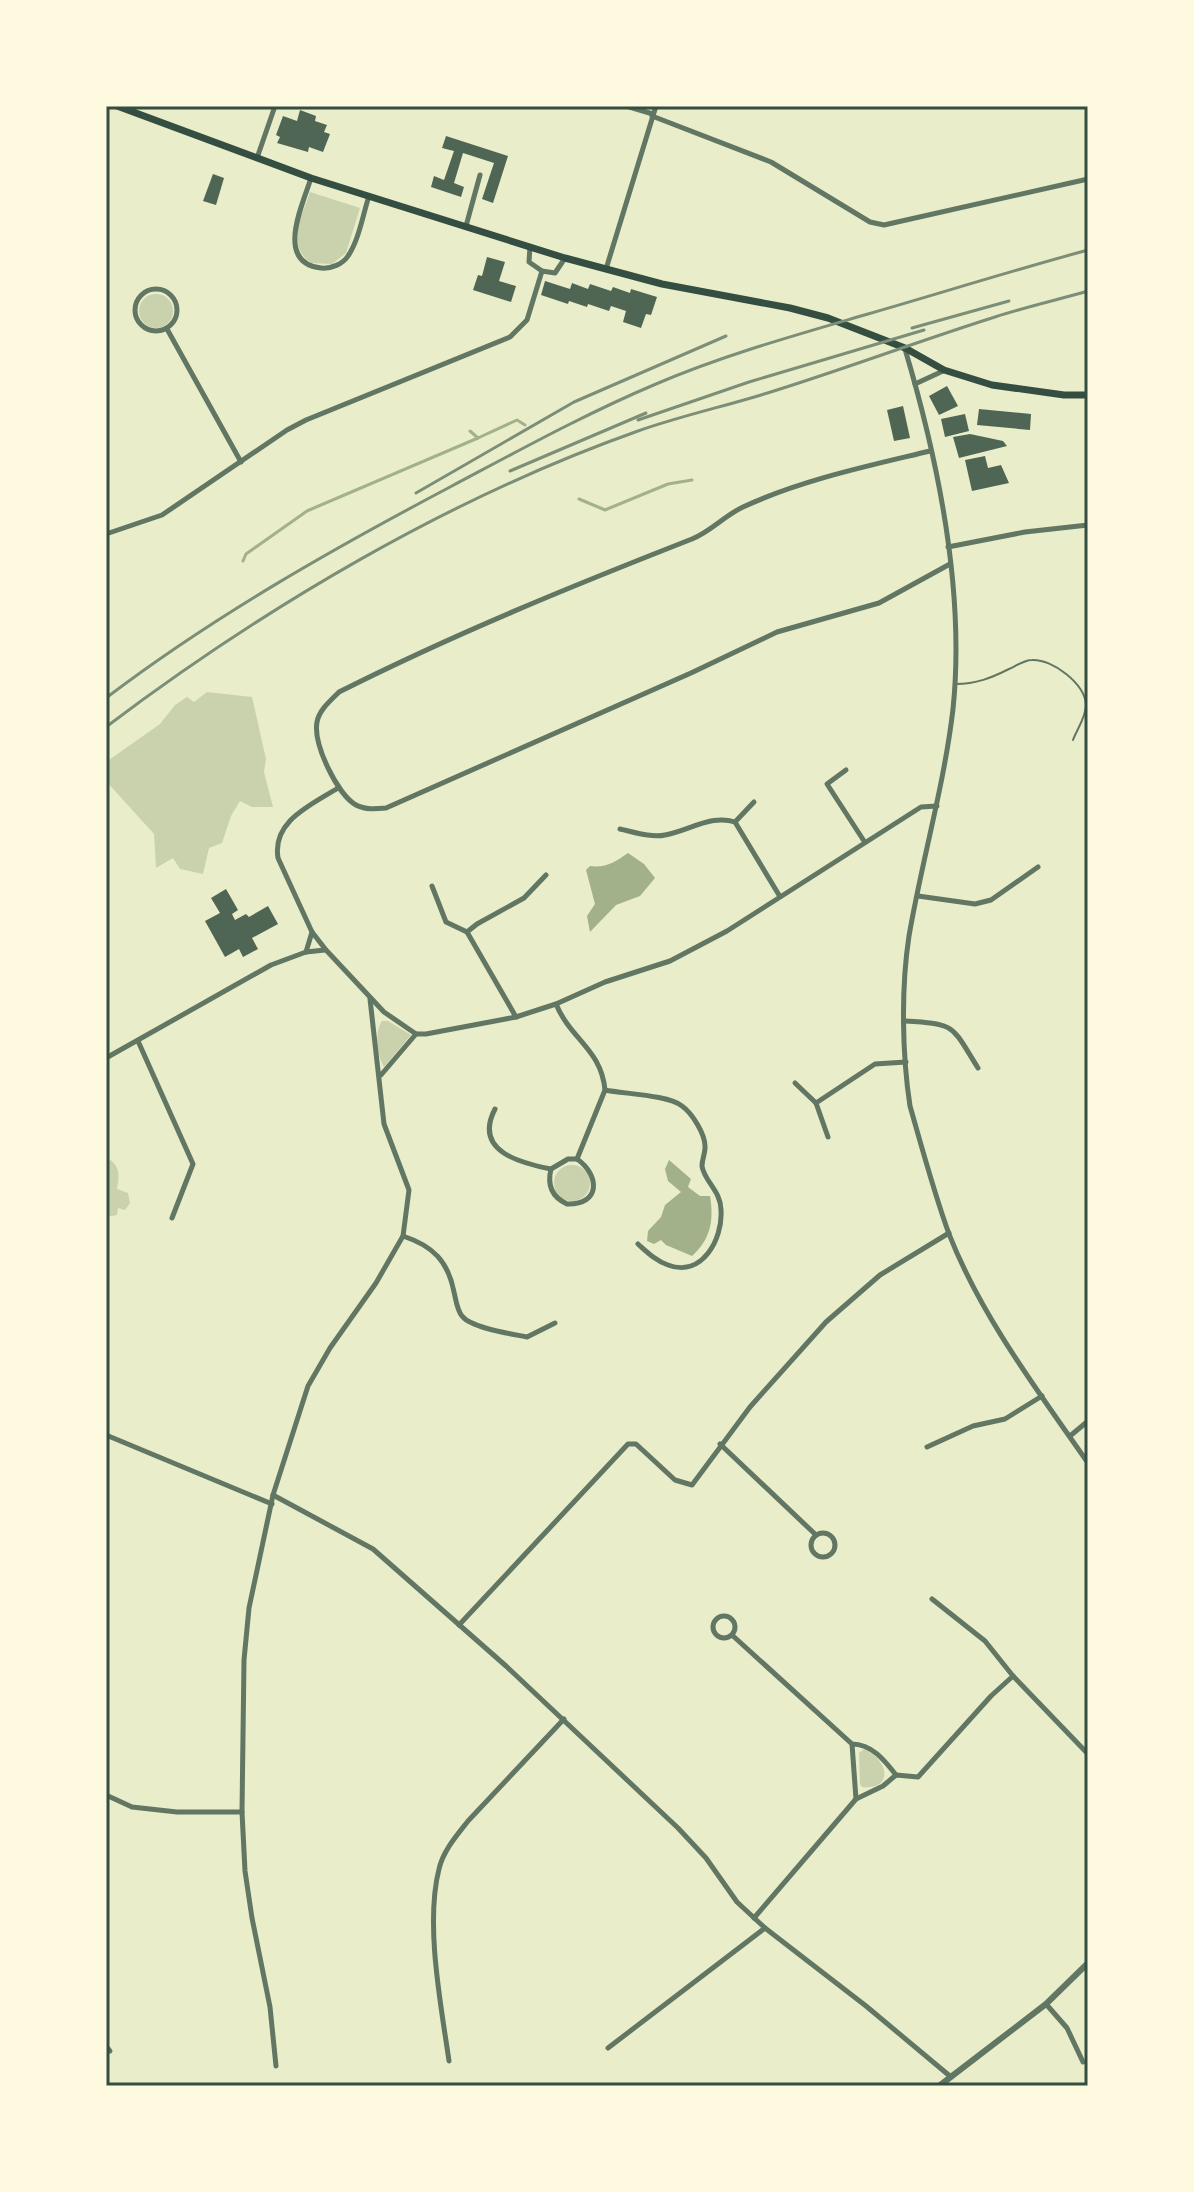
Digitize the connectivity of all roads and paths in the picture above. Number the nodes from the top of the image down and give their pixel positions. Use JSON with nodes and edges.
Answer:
{"nodes":[{"id":1,"x":117,"y":106,"type":"edge"},
{"id":2,"x":275,"y":106,"type":"edge"},
{"id":3,"x":626,"y":106,"type":"edge"},
{"id":4,"x":656,"y":106,"type":"edge"},
{"id":5,"x":653,"y":115,"type":"junction"},
{"id":6,"x":257,"y":158,"type":"junction"},
{"id":7,"x":480,"y":175,"type":"dead end"},
{"id":8,"x":311,"y":178,"type":"junction"},
{"id":9,"x":1088,"y":179,"type":"edge"},
{"id":10,"x":369,"y":196,"type":"junction"},
{"id":11,"x":466,"y":226,"type":"junction"},
{"id":12,"x":530,"y":247,"type":"junction"},
{"id":13,"x":565,"y":258,"type":"junction"},
{"id":14,"x":606,"y":270,"type":"junction"},
{"id":15,"x":542,"y":271,"type":"junction"},
{"id":16,"x":167,"y":329,"type":"junction"},
{"id":17,"x":905,"y":348,"type":"junction"},
{"id":18,"x":944,"y":370,"type":"junction"},
{"id":19,"x":915,"y":384,"type":"junction"},
{"id":20,"x":1088,"y":395,"type":"edge"},
{"id":21,"x":930,"y":451,"type":"junction"},
{"id":22,"x":241,"y":462,"type":"junction"},
{"id":23,"x":1088,"y":525,"type":"edge"},
{"id":24,"x":106,"y":534,"type":"edge"},
{"id":25,"x":948,"y":547,"type":"junction"},
{"id":26,"x":950,"y":564,"type":"junction"},
{"id":27,"x":955,"y":684,"type":"junction"},
{"id":28,"x":1073,"y":740,"type":"dead end"},
{"id":29,"x":846,"y":770,"type":"dead end"},
{"id":30,"x":338,"y":788,"type":"junction"},
{"id":31,"x":754,"y":802,"type":"dead end"},
{"id":32,"x":937,"y":806,"type":"junction"},
{"id":33,"x":735,"y":822,"type":"junction"},
{"id":34,"x":620,"y":829,"type":"dead end"},
{"id":35,"x":864,"y":841,"type":"junction"},
{"id":36,"x":1038,"y":867,"type":"dead end"},
{"id":37,"x":546,"y":875,"type":"dead end"},
{"id":38,"x":432,"y":886,"type":"dead end"},
{"id":39,"x":779,"y":895,"type":"junction"},
{"id":40,"x":917,"y":896,"type":"junction"},
{"id":41,"x":312,"y":932,"type":"junction"},
{"id":42,"x":467,"y":932,"type":"junction"},
{"id":43,"x":326,"y":950,"type":"junction"},
{"id":44,"x":306,"y":952,"type":"junction"},
{"id":45,"x":370,"y":999,"type":"junction"},
{"id":46,"x":556,"y":1004,"type":"junction"},
{"id":47,"x":516,"y":1017,"type":"junction"},
{"id":48,"x":905,"y":1021,"type":"junction"},
{"id":49,"x":416,"y":1034,"type":"junction"},
{"id":50,"x":138,"y":1041,"type":"junction"},
{"id":51,"x":106,"y":1058,"type":"edge"},
{"id":52,"x":906,"y":1062,"type":"junction"},
{"id":53,"x":978,"y":1068,"type":"dead end"},
{"id":54,"x":380,"y":1076,"type":"junction"},
{"id":55,"x":795,"y":1083,"type":"dead end"},
{"id":56,"x":605,"y":1090,"type":"junction"},
{"id":57,"x":816,"y":1103,"type":"junction"},
{"id":58,"x":495,"y":1109,"type":"dead end"},
{"id":59,"x":828,"y":1137,"type":"dead end"},
{"id":60,"x":577,"y":1159,"type":"junction"},
{"id":61,"x":551,"y":1169,"type":"junction"},
{"id":62,"x":172,"y":1218,"type":"dead end"},
{"id":63,"x":949,"y":1233,"type":"junction"},
{"id":64,"x":403,"y":1236,"type":"junction"},
{"id":65,"x":638,"y":1244,"type":"dead end"},
{"id":66,"x":555,"y":1323,"type":"dead end"},
{"id":67,"x":1042,"y":1396,"type":"junction"},
{"id":68,"x":1088,"y":1421,"type":"edge"},
{"id":69,"x":106,"y":1435,"type":"edge"},
{"id":70,"x":1070,"y":1436,"type":"junction"},
{"id":71,"x":720,"y":1444,"type":"junction"},
{"id":72,"x":927,"y":1447,"type":"dead end"},
{"id":73,"x":1088,"y":1463,"type":"edge"},
{"id":74,"x":273,"y":1495,"type":"junction"},
{"id":75,"x":272,"y":1504,"type":"junction"},
{"id":76,"x":816,"y":1535,"type":"junction"},
{"id":77,"x":932,"y":1599,"type":"dead end"},
{"id":78,"x":459,"y":1625,"type":"junction"},
{"id":79,"x":732,"y":1635,"type":"junction"},
{"id":80,"x":1013,"y":1676,"type":"junction"},
{"id":81,"x":564,"y":1719,"type":"junction"},
{"id":82,"x":852,"y":1744,"type":"junction"},
{"id":83,"x":1088,"y":1754,"type":"edge"},
{"id":84,"x":896,"y":1775,"type":"junction"},
{"id":85,"x":106,"y":1795,"type":"edge"},
{"id":86,"x":856,"y":1799,"type":"junction"},
{"id":87,"x":242,"y":1812,"type":"junction"},
{"id":88,"x":754,"y":1918,"type":"junction"},
{"id":89,"x":765,"y":1928,"type":"junction"},
{"id":90,"x":1088,"y":1963,"type":"edge"},
{"id":91,"x":1046,"y":2004,"type":"junction"},
{"id":92,"x":608,"y":2048,"type":"dead end"},
{"id":93,"x":449,"y":2061,"type":"dead end"},
{"id":94,"x":1083,"y":2062,"type":"dead end"},
{"id":95,"x":276,"y":2066,"type":"dead end"},
{"id":96,"x":951,"y":2077,"type":"junction"},
{"id":97,"x":939,"y":2086,"type":"edge"}],
"edges":[{"from":1,"to":6,"type":"main road"},
{"from":2,"to":6,"type":"street"},
{"from":3,"to":5,"type":"street"},
{"from":4,"to":5,"type":"street"},
{"from":5,"to":9,"type":"street"},
{"from":5,"to":14,"type":"street"},
{"from":6,"to":8,"type":"main road"},
{"from":7,"to":11,"type":"street"},
{"from":8,"to":10,"type":"main road"},
{"from":8,"to":10,"type":"street"},
{"from":10,"to":11,"type":"main road"},
{"from":11,"to":12,"type":"main road"},
{"from":12,"to":13,"type":"main road"},
{"from":12,"to":15,"type":"street"},
{"from":13,"to":14,"type":"main road"},
{"from":13,"to":15,"type":"street"},
{"from":14,"to":17,"type":"main road"},
{"from":15,"to":22,"type":"street"},
{"from":16,"to":16,"type":"street"},
{"from":16,"to":22,"type":"street"},
{"from":17,"to":18,"type":"main road"},
{"from":17,"to":19,"type":"street"},
{"from":18,"to":19,"type":"street"},
{"from":18,"to":20,"type":"main road"},
{"from":19,"to":21,"type":"street"},
{"from":21,"to":25,"type":"street"},
{"from":21,"to":30,"type":"street"},
{"from":22,"to":24,"type":"street"},
{"from":23,"to":25,"type":"street"},
{"from":25,"to":26,"type":"street"},
{"from":26,"to":27,"type":"street"},
{"from":26,"to":30,"type":"street"},
{"from":27,"to":28,"type":"lane"},
{"from":27,"to":32,"type":"street"},
{"from":29,"to":35,"type":"street"},
{"from":30,"to":41,"type":"street"},
{"from":31,"to":33,"type":"street"},
{"from":32,"to":35,"type":"street"},
{"from":32,"to":40,"type":"street"},
{"from":33,"to":34,"type":"street"},
{"from":33,"to":39,"type":"street"},
{"from":35,"to":39,"type":"street"},
{"from":36,"to":40,"type":"street"},
{"from":37,"to":42,"type":"street"},
{"from":38,"to":42,"type":"street"},
{"from":39,"to":46,"type":"street"},
{"from":40,"to":48,"type":"street"},
{"from":41,"to":43,"type":"street"},
{"from":41,"to":44,"type":"street"},
{"from":42,"to":47,"type":"street"},
{"from":43,"to":44,"type":"street"},
{"from":43,"to":45,"type":"street"},
{"from":44,"to":50,"type":"street"},
{"from":45,"to":49,"type":"street"},
{"from":45,"to":54,"type":"street"},
{"from":46,"to":47,"type":"street"},
{"from":46,"to":56,"type":"street"},
{"from":47,"to":49,"type":"street"},
{"from":48,"to":52,"type":"street"},
{"from":48,"to":53,"type":"street"},
{"from":49,"to":54,"type":"street"},
{"from":50,"to":51,"type":"street"},
{"from":50,"to":62,"type":"street"},
{"from":52,"to":57,"type":"street"},
{"from":52,"to":63,"type":"street"},
{"from":54,"to":64,"type":"street"},
{"from":55,"to":57,"type":"street"},
{"from":56,"to":60,"type":"street"},
{"from":56,"to":65,"type":"street"},
{"from":57,"to":59,"type":"street"},
{"from":58,"to":61,"type":"street"},
{"from":60,"to":61,"type":"street"},
{"from":60,"to":61,"type":"street"},
{"from":63,"to":67,"type":"street"},
{"from":63,"to":71,"type":"street"},
{"from":64,"to":66,"type":"street"},
{"from":64,"to":74,"type":"street"},
{"from":67,"to":70,"type":"street"},
{"from":67,"to":72,"type":"street"},
{"from":68,"to":70,"type":"street"},
{"from":69,"to":75,"type":"street"},
{"from":70,"to":73,"type":"street"},
{"from":71,"to":76,"type":"street"},
{"from":71,"to":78,"type":"street"},
{"from":74,"to":75,"type":"street"},
{"from":74,"to":78,"type":"street"},
{"from":75,"to":87,"type":"street"},
{"from":76,"to":76,"type":"street"},
{"from":77,"to":80,"type":"street"},
{"from":78,"to":81,"type":"street"},
{"from":79,"to":79,"type":"street"},
{"from":79,"to":82,"type":"street"},
{"from":80,"to":83,"type":"street"},
{"from":80,"to":84,"type":"street"},
{"from":81,"to":88,"type":"street"},
{"from":81,"to":93,"type":"street"},
{"from":82,"to":84,"type":"street"},
{"from":82,"to":86,"type":"street"},
{"from":84,"to":86,"type":"street"},
{"from":85,"to":87,"type":"street"},
{"from":86,"to":88,"type":"street"},
{"from":87,"to":95,"type":"street"},
{"from":88,"to":89,"type":"street"},
{"from":89,"to":92,"type":"street"},
{"from":89,"to":96,"type":"street"},
{"from":90,"to":91,"type":"street"},
{"from":91,"to":94,"type":"street"},
{"from":91,"to":96,"type":"street"},
{"from":96,"to":97,"type":"street"}]}
